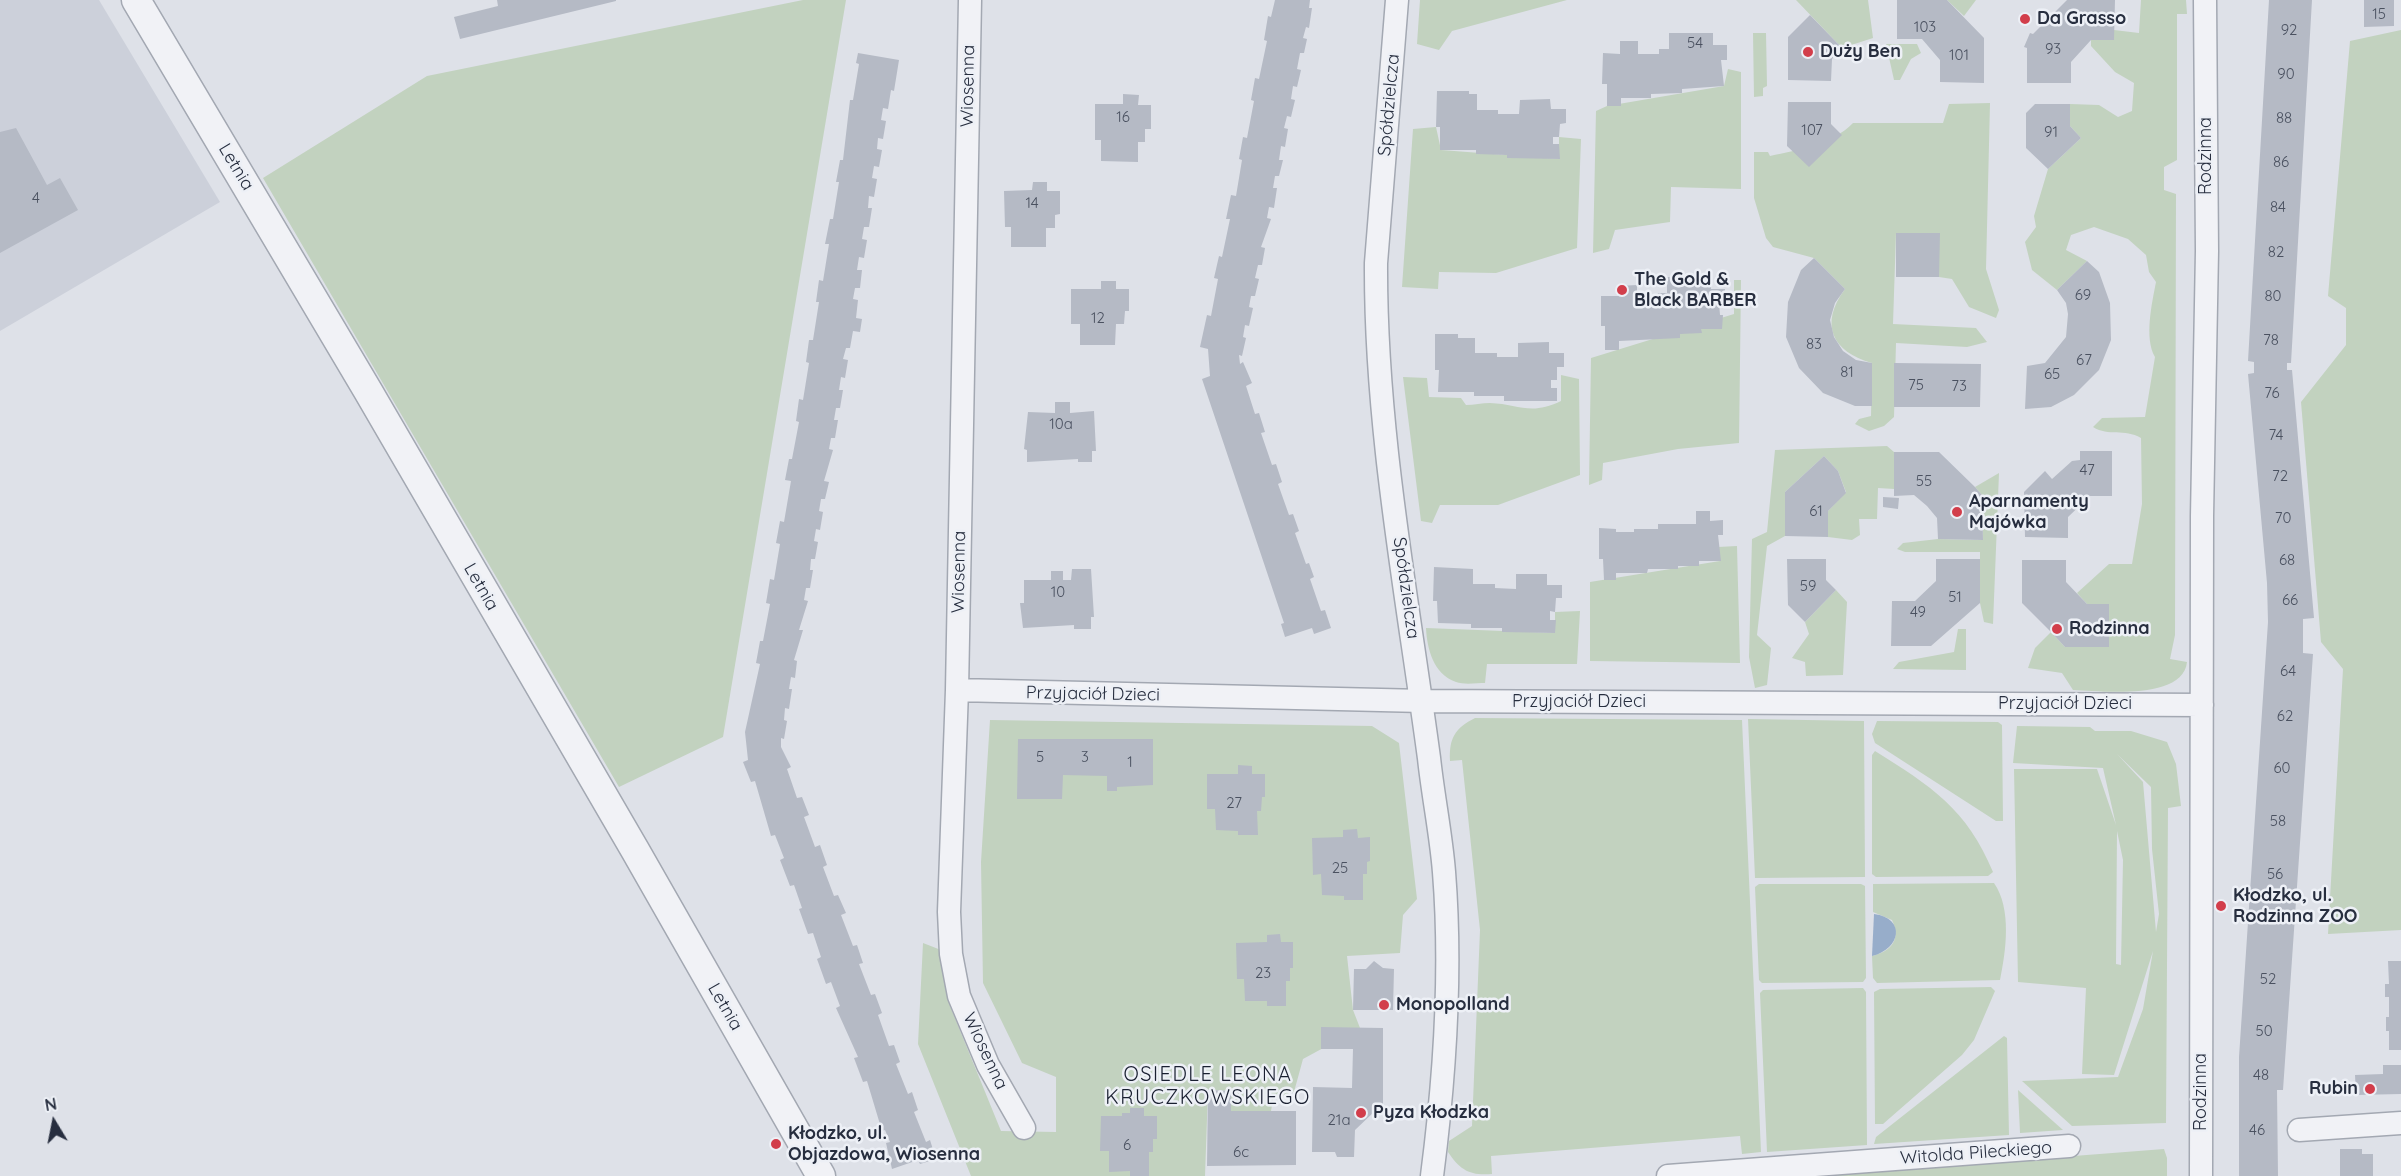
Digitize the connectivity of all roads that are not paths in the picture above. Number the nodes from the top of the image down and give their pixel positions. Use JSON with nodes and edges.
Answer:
{"nodes":[{"id":1,"x":136,"y":0,"type":"edge"},
{"id":2,"x":970,"y":0,"type":"edge"},
{"id":3,"x":1397,"y":0,"type":"edge"},
{"id":4,"x":2205,"y":0,"type":"edge"},
{"id":5,"x":957,"y":690,"type":"junction"},
{"id":6,"x":1423,"y":701,"type":"junction"},
{"id":7,"x":2202,"y":705,"type":"junction"},
{"id":8,"x":2401,"y":1123,"type":"edge"},
{"id":9,"x":1024,"y":1128,"type":"dead end"},
{"id":10,"x":2299,"y":1130,"type":"dead end"},
{"id":11,"x":2069,"y":1146,"type":"dead end"},
{"id":12,"x":821,"y":1176,"type":"edge"},
{"id":13,"x":1432,"y":1176,"type":"edge"},
{"id":14,"x":1668,"y":1176,"type":"edge"},
{"id":15,"x":2201,"y":1176,"type":"edge"}],
"edges":[{"from":1,"to":12,"type":"street","name":"Letnia"},
{"from":2,"to":5,"type":"street","name":"Wiosenna"},
{"from":3,"to":6,"type":"street","name":"Spółdzielcza"},
{"from":4,"to":7,"type":"street","name":"Rodzinna"},
{"from":5,"to":6,"type":"street","name":"Przyjaciół Dzieci"},
{"from":5,"to":9,"type":"street","name":"Wiosenna"},
{"from":6,"to":7,"type":"street","name":"Przyjaciół Dzieci"},
{"from":6,"to":13,"type":"street","name":"Spółdzielcza"},
{"from":7,"to":15,"type":"street","name":"Rodzinna"},
{"from":8,"to":10,"type":"street"},
{"from":11,"to":14,"type":"street","name":"Witolda Pileckiego"}]}
